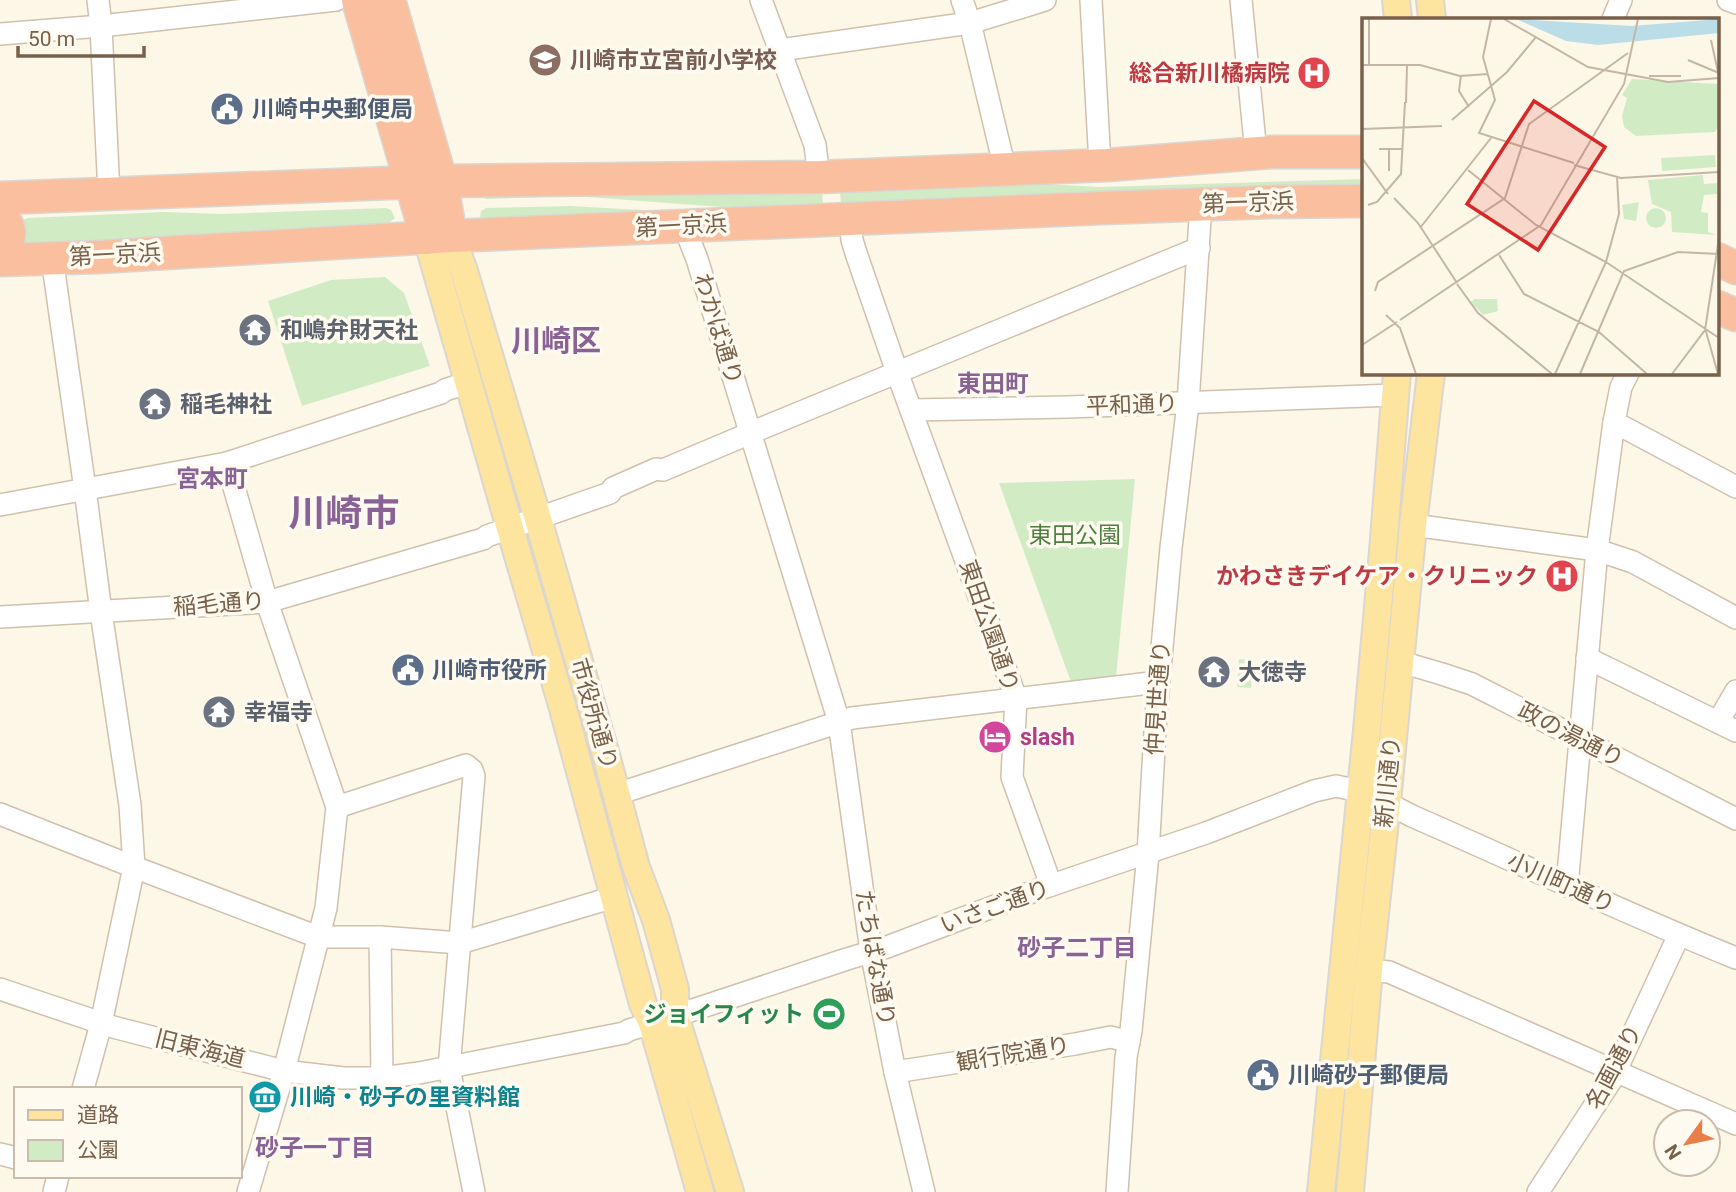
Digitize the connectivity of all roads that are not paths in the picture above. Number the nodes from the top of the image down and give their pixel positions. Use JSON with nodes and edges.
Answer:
{"nodes":[{"id":1,"x":98,"y":0,"type":"edge"},
{"id":2,"x":337,"y":0,"type":"edge"},
{"id":3,"x":358,"y":0,"type":"edge"},
{"id":4,"x":388,"y":0,"type":"edge"},
{"id":5,"x":761,"y":0,"type":"edge"},
{"id":6,"x":962,"y":0,"type":"edge"},
{"id":7,"x":1045,"y":0,"type":"edge"},
{"id":8,"x":1091,"y":0,"type":"edge"},
{"id":9,"x":1241,"y":0,"type":"edge"},
{"id":10,"x":1396,"y":0,"type":"edge"},
{"id":11,"x":1430,"y":0,"type":"edge"},
{"id":12,"x":1621,"y":0,"type":"edge"},
{"id":13,"x":1728,"y":0,"type":"edge"},
{"id":14,"x":1736,"y":4,"type":"edge"},
{"id":15,"x":1398,"y":18,"type":"edge"},
{"id":16,"x":1432,"y":18,"type":"edge"},
{"id":17,"x":1613,"y":18,"type":"edge"},
{"id":18,"x":970,"y":23,"type":"junction"},
{"id":19,"x":101,"y":26,"type":"junction"},
{"id":20,"x":0,"y":34,"type":"edge"},
{"id":21,"x":780,"y":50,"type":"junction"},
{"id":22,"x":1362,"y":152,"type":"edge"},
{"id":23,"x":1256,"y":153,"type":"junction"},
{"id":24,"x":1100,"y":165,"type":"junction"},
{"id":25,"x":1005,"y":169,"type":"junction"},
{"id":26,"x":819,"y":177,"type":"junction"},
{"id":27,"x":426,"y":182,"type":"junction"},
{"id":28,"x":109,"y":194,"type":"junction"},
{"id":29,"x":0,"y":198,"type":"edge"},
{"id":30,"x":1362,"y":201,"type":"edge"},
{"id":31,"x":1201,"y":204,"type":"junction"},
{"id":32,"x":0,"y":216,"type":"edge"},
{"id":33,"x":850,"y":219,"type":"junction"},
{"id":34,"x":684,"y":226,"type":"junction"},
{"id":35,"x":439,"y":237,"type":"junction"},
{"id":36,"x":1199,"y":248,"type":"junction"},
{"id":37,"x":0,"y":251,"type":"edge"},
{"id":38,"x":52,"y":258,"type":"junction"},
{"id":39,"x":1718,"y":259,"type":"edge"},
{"id":40,"x":0,"y":260,"type":"edge"},
{"id":41,"x":1736,"y":268,"type":"edge"},
{"id":42,"x":1718,"y":307,"type":"edge"},
{"id":43,"x":1736,"y":315,"type":"edge"},
{"id":44,"x":897,"y":372,"type":"junction"},
{"id":45,"x":1431,"y":374,"type":"edge"},
{"id":46,"x":1628,"y":374,"type":"edge"},
{"id":47,"x":469,"y":382,"type":"junction"},
{"id":48,"x":1396,"y":384,"type":"edge"},
{"id":49,"x":1188,"y":403,"type":"junction"},
{"id":50,"x":911,"y":410,"type":"junction"},
{"id":51,"x":1614,"y":422,"type":"junction"},
{"id":52,"x":750,"y":433,"type":"junction"},
{"id":53,"x":227,"y":463,"type":"junction"},
{"id":54,"x":1736,"y":487,"type":"edge"},
{"id":55,"x":85,"y":489,"type":"junction"},
{"id":56,"x":0,"y":505,"type":"edge"},
{"id":57,"x":538,"y":519,"type":"junction"},
{"id":58,"x":1413,"y":525,"type":"junction"},
{"id":59,"x":511,"y":528,"type":"junction"},
{"id":60,"x":1597,"y":550,"type":"junction"},
{"id":61,"x":267,"y":602,"type":"junction"},
{"id":62,"x":101,"y":612,"type":"junction"},
{"id":63,"x":0,"y":617,"type":"edge"},
{"id":64,"x":1736,"y":618,"type":"edge"},
{"id":65,"x":1587,"y":658,"type":"junction"},
{"id":66,"x":1401,"y":662,"type":"junction"},
{"id":67,"x":1159,"y":682,"type":"junction"},
{"id":68,"x":1736,"y":691,"type":"edge"},
{"id":69,"x":1016,"y":698,"type":"junction"},
{"id":70,"x":839,"y":722,"type":"junction"},
{"id":71,"x":1727,"y":727,"type":"edge"},
{"id":72,"x":598,"y":728,"type":"junction"},
{"id":73,"x":570,"y":735,"type":"junction"},
{"id":74,"x":1581,"y":741,"type":"junction"},
{"id":75,"x":1348,"y":789,"type":"junction"},
{"id":76,"x":617,"y":794,"type":"junction"},
{"id":77,"x":1387,"y":803,"type":"junction"},
{"id":78,"x":337,"y":807,"type":"junction"},
{"id":79,"x":0,"y":814,"type":"edge"},
{"id":80,"x":1736,"y":819,"type":"edge"},
{"id":81,"x":1148,"y":854,"type":"junction"},
{"id":82,"x":134,"y":867,"type":"junction"},
{"id":83,"x":1051,"y":885,"type":"junction"},
{"id":84,"x":1567,"y":886,"type":"junction"},
{"id":85,"x":614,"y":897,"type":"junction"},
{"id":86,"x":1679,"y":935,"type":"junction"},
{"id":87,"x":318,"y":937,"type":"junction"},
{"id":88,"x":380,"y":937,"type":"junction"},
{"id":89,"x":460,"y":943,"type":"junction"},
{"id":90,"x":871,"y":951,"type":"junction"},
{"id":91,"x":1736,"y":958,"type":"edge"},
{"id":92,"x":1369,"y":970,"type":"junction"},
{"id":93,"x":0,"y":989,"type":"edge"},
{"id":94,"x":663,"y":1020,"type":"junction"},
{"id":95,"x":101,"y":1024,"type":"junction"},
{"id":96,"x":1129,"y":1042,"type":"junction"},
{"id":97,"x":449,"y":1068,"type":"junction"},
{"id":98,"x":284,"y":1071,"type":"junction"},
{"id":99,"x":1616,"y":1071,"type":"junction"},
{"id":100,"x":895,"y":1072,"type":"junction"},
{"id":101,"x":382,"y":1078,"type":"junction"},
{"id":102,"x":84,"y":1087,"type":"edge"},
{"id":103,"x":1736,"y":1124,"type":"edge"},
{"id":104,"x":248,"y":1192,"type":"edge"},
{"id":105,"x":474,"y":1192,"type":"edge"},
{"id":106,"x":700,"y":1192,"type":"edge"},
{"id":107,"x":730,"y":1192,"type":"edge"},
{"id":108,"x":924,"y":1192,"type":"edge"},
{"id":109,"x":1117,"y":1192,"type":"edge"},
{"id":110,"x":1321,"y":1192,"type":"edge"},
{"id":111,"x":1350,"y":1192,"type":"edge"},
{"id":112,"x":1538,"y":1192,"type":"edge"}],
"edges":[{"from":1,"to":19,"type":"street"},
{"from":2,"to":19,"type":"street"},
{"from":3,"to":27,"type":"highway"},
{"from":4,"to":27,"type":"highway"},
{"from":5,"to":21,"type":"street"},
{"from":6,"to":18,"type":"street"},
{"from":7,"to":18,"type":"street"},
{"from":8,"to":24,"type":"street"},
{"from":9,"to":23,"type":"street"},
{"from":10,"to":15,"type":"main road"},
{"from":11,"to":16,"type":"main road"},
{"from":12,"to":17,"type":"street"},
{"from":13,"to":14,"type":"street"},
{"from":18,"to":21,"type":"street"},
{"from":18,"to":25,"type":"street"},
{"from":19,"to":20,"type":"street"},
{"from":19,"to":28,"type":"street"},
{"from":21,"to":26,"type":"street"},
{"from":22,"to":23,"type":"highway","name":"第一京浜"},
{"from":23,"to":24,"type":"highway","name":"第一京浜"},
{"from":24,"to":25,"type":"highway","name":"第一京浜"},
{"from":25,"to":26,"type":"highway","name":"第一京浜"},
{"from":26,"to":27,"type":"highway","name":"第一京浜"},
{"from":27,"to":28,"type":"highway","name":"第一京浜"},
{"from":27,"to":35,"type":"highway"},
{"from":28,"to":29,"type":"highway","name":"第一京浜"},
{"from":30,"to":31,"type":"highway","name":"第一京浜"},
{"from":31,"to":33,"type":"highway","name":"第一京浜"},
{"from":31,"to":36,"type":"street","name":"仲見世通り"},
{"from":32,"to":37,"type":"highway"},
{"from":33,"to":34,"type":"highway","name":"第一京浜"},
{"from":33,"to":44,"type":"street"},
{"from":34,"to":35,"type":"highway","name":"第一京浜"},
{"from":34,"to":52,"type":"street","name":"わかば通り"},
{"from":35,"to":38,"type":"highway","name":"第一京浜"},
{"from":35,"to":47,"type":"main road","name":"市役所通り"},
{"from":35,"to":57,"type":"main road","name":"市役所通り"},
{"from":36,"to":44,"type":"street"},
{"from":36,"to":49,"type":"street","name":"仲見世通り"},
{"from":38,"to":40,"type":"highway","name":"第一京浜"},
{"from":38,"to":55,"type":"street"},
{"from":39,"to":41,"type":"highway"},
{"from":42,"to":43,"type":"highway"},
{"from":44,"to":50,"type":"street"},
{"from":44,"to":52,"type":"street"},
{"from":45,"to":58,"type":"main road","name":"新川通り"},
{"from":46,"to":51,"type":"street"},
{"from":47,"to":53,"type":"street"},
{"from":47,"to":59,"type":"main road","name":"市役所通り"},
{"from":48,"to":49,"type":"street","name":"平和通り"},
{"from":48,"to":75,"type":"main road","name":"新川通り"},
{"from":49,"to":50,"type":"street","name":"平和通り"},
{"from":49,"to":67,"type":"street","name":"仲見世通り"},
{"from":50,"to":69,"type":"street","name":"東田公園通り"},
{"from":51,"to":54,"type":"street"},
{"from":51,"to":60,"type":"street"},
{"from":52,"to":57,"type":"street"},
{"from":52,"to":70,"type":"street","name":"たちばな通り"},
{"from":53,"to":55,"type":"street"},
{"from":53,"to":61,"type":"street"},
{"from":55,"to":56,"type":"street"},
{"from":55,"to":62,"type":"street"},
{"from":57,"to":59,"type":"street","name":"稲毛通り"},
{"from":57,"to":72,"type":"main road","name":"市役所通り"},
{"from":58,"to":60,"type":"street"},
{"from":58,"to":66,"type":"main road","name":"新川通り"},
{"from":59,"to":61,"type":"street","name":"稲毛通り"},
{"from":59,"to":73,"type":"main road","name":"市役所通り"},
{"from":60,"to":64,"type":"street"},
{"from":60,"to":65,"type":"street"},
{"from":61,"to":62,"type":"street","name":"稲毛通り"},
{"from":61,"to":78,"type":"street"},
{"from":62,"to":63,"type":"street","name":"稲毛通り"},
{"from":62,"to":82,"type":"street"},
{"from":65,"to":71,"type":"street"},
{"from":65,"to":74,"type":"street"},
{"from":66,"to":74,"type":"street","name":"政の湯通り"},
{"from":66,"to":77,"type":"main road","name":"新川通り"},
{"from":67,"to":69,"type":"street"},
{"from":67,"to":81,"type":"street","name":"仲見世通り"},
{"from":68,"to":71,"type":"street"},
{"from":69,"to":70,"type":"street"},
{"from":69,"to":83,"type":"street","name":"東田公園通り"},
{"from":70,"to":76,"type":"street"},
{"from":70,"to":90,"type":"street","name":"たちばな通り"},
{"from":72,"to":73,"type":"street"},
{"from":72,"to":76,"type":"main road","name":"市役所通り"},
{"from":73,"to":85,"type":"main road","name":"市役所通り"},
{"from":74,"to":80,"type":"street","name":"政の湯通り"},
{"from":74,"to":84,"type":"street"},
{"from":75,"to":77,"type":"street","name":"小川町通り"},
{"from":75,"to":81,"type":"street","name":"いさご通り"},
{"from":75,"to":110,"type":"main road","name":"新川通り"},
{"from":76,"to":94,"type":"main road","name":"市役所通り"},
{"from":77,"to":84,"type":"street","name":"小川町通り"},
{"from":77,"to":92,"type":"main road","name":"新川通り"},
{"from":78,"to":87,"type":"street"},
{"from":78,"to":89,"type":"street"},
{"from":79,"to":82,"type":"street"},
{"from":81,"to":83,"type":"street","name":"いさご通り"},
{"from":81,"to":96,"type":"street","name":"仲見世通り"},
{"from":82,"to":87,"type":"street"},
{"from":82,"to":95,"type":"street"},
{"from":83,"to":90,"type":"street","name":"いさご通り"},
{"from":84,"to":86,"type":"street","name":"小川町通り"},
{"from":85,"to":89,"type":"street"},
{"from":85,"to":94,"type":"main road","name":"市役所通り"},
{"from":86,"to":91,"type":"street","name":"小川町通り"},
{"from":86,"to":99,"type":"street","name":"名画通り"},
{"from":87,"to":88,"type":"street"},
{"from":87,"to":98,"type":"street"},
{"from":88,"to":89,"type":"street"},
{"from":88,"to":101,"type":"street"},
{"from":89,"to":97,"type":"street"},
{"from":90,"to":94,"type":"street","name":"いさご通り"},
{"from":90,"to":100,"type":"street","name":"たちばな通り"},
{"from":92,"to":99,"type":"street"},
{"from":92,"to":111,"type":"main road","name":"新川通り"},
{"from":93,"to":95,"type":"street","name":"旧東海道"},
{"from":94,"to":97,"type":"street","name":"旧東海道"},
{"from":94,"to":106,"type":"main road","name":"市役所通り"},
{"from":94,"to":107,"type":"main road","name":"市役所通り"},
{"from":95,"to":98,"type":"street","name":"旧東海道"},
{"from":95,"to":102,"type":"street"},
{"from":96,"to":100,"type":"street","name":"観行院通り"},
{"from":96,"to":109,"type":"street","name":"仲見世通り"},
{"from":97,"to":101,"type":"street","name":"旧東海道"},
{"from":97,"to":105,"type":"street"},
{"from":98,"to":101,"type":"street","name":"旧東海道"},
{"from":98,"to":104,"type":"street"},
{"from":99,"to":103,"type":"street"},
{"from":99,"to":112,"type":"street","name":"名画通り"},
{"from":100,"to":108,"type":"street","name":"たちばな通り"}]}
